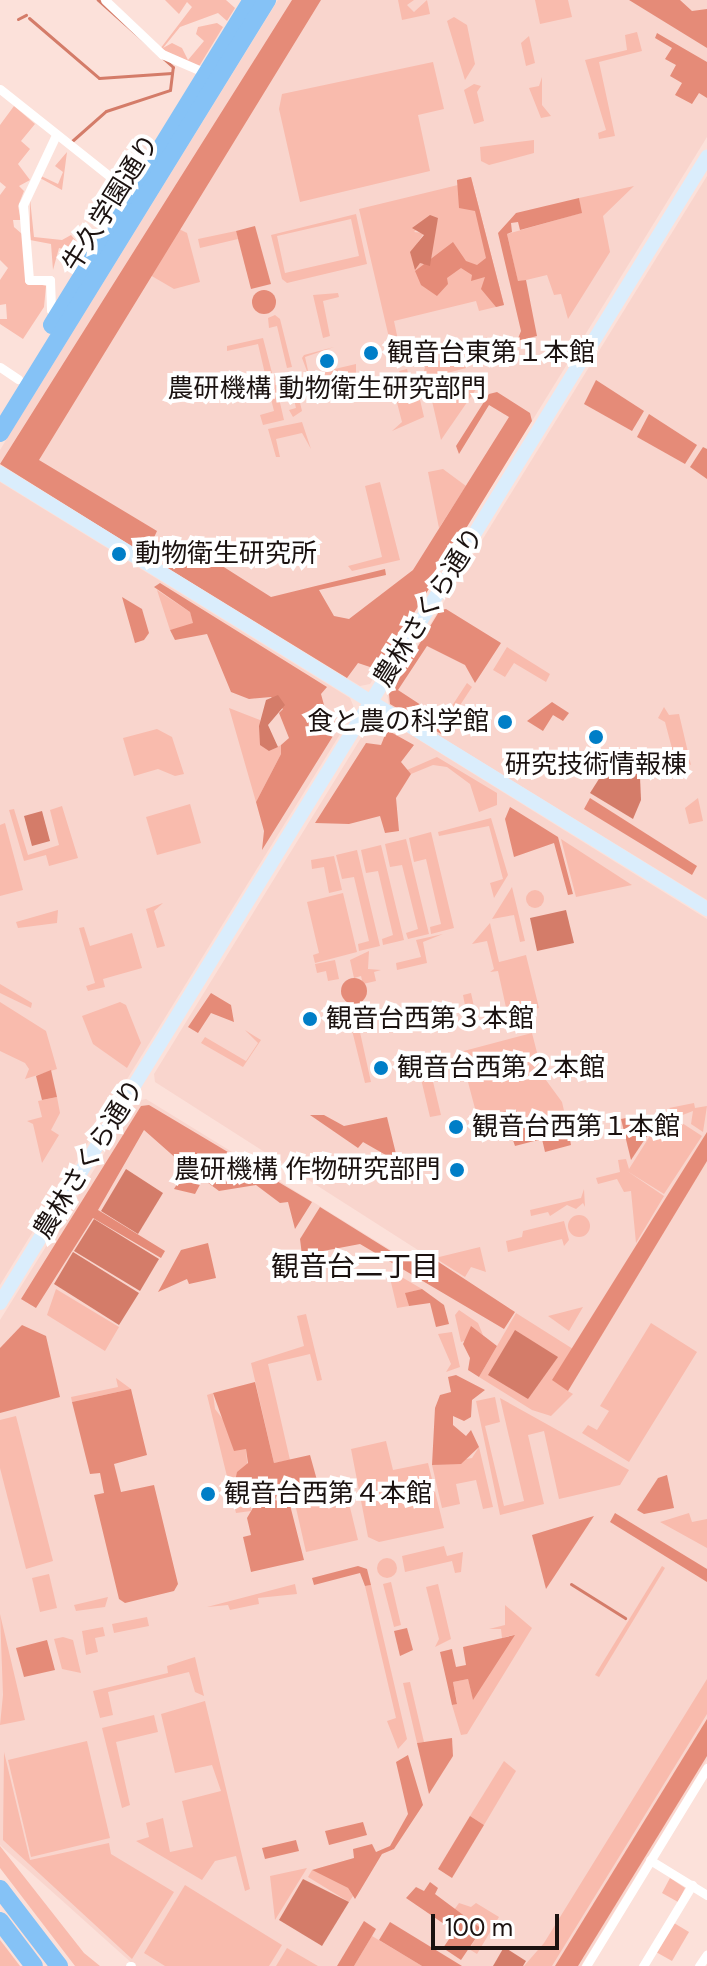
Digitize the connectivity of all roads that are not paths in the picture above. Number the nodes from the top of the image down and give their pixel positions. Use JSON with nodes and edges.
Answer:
{"nodes":[{"id":1,"x":105,"y":0,"type":"edge"},
{"id":2,"x":252,"y":0,"type":"edge"},
{"id":3,"x":267,"y":0,"type":"edge"},
{"id":4,"x":212,"y":76,"type":"junction"},
{"id":5,"x":0,"y":89,"type":"edge"},
{"id":6,"x":56,"y":135,"type":"junction"},
{"id":7,"x":707,"y":157,"type":"edge"},
{"id":8,"x":132,"y":194,"type":"junction"},
{"id":9,"x":57,"y":316,"type":"junction"},
{"id":10,"x":0,"y":367,"type":"edge"},
{"id":11,"x":18,"y":379,"type":"junction"},
{"id":12,"x":0,"y":409,"type":"edge"},
{"id":13,"x":0,"y":433,"type":"edge"},
{"id":14,"x":0,"y":473,"type":"edge"},
{"id":15,"x":371,"y":702,"type":"junction"},
{"id":16,"x":707,"y":909,"type":"edge"},
{"id":17,"x":0,"y":1303,"type":"edge"},
{"id":18,"x":705,"y":1775,"type":"edge"},
{"id":19,"x":650,"y":1860,"type":"junction"},
{"id":20,"x":692,"y":1885,"type":"junction"},
{"id":21,"x":0,"y":1889,"type":"edge"},
{"id":22,"x":707,"y":1895,"type":"edge"},
{"id":23,"x":0,"y":1921,"type":"edge"},
{"id":24,"x":707,"y":1954,"type":"edge"},
{"id":25,"x":34,"y":1966,"type":"edge"},
{"id":26,"x":59,"y":1966,"type":"edge"},
{"id":27,"x":586,"y":1966,"type":"edge"},
{"id":28,"x":643,"y":1966,"type":"edge"},
{"id":29,"x":699,"y":1966,"type":"edge"}],
"edges":[{"from":1,"to":4,"type":"street"},
{"from":2,"to":4,"type":"highway","name":"牛久学園通り"},
{"from":3,"to":4,"type":"highway","name":"牛久学園通り"},
{"from":4,"to":8,"type":"highway","name":"牛久学園通り"},
{"from":4,"to":13,"type":"highway","name":"牛久学園通り"},
{"from":5,"to":6,"type":"street"},
{"from":6,"to":8,"type":"street"},
{"from":6,"to":9,"type":"street"},
{"from":7,"to":15,"type":"street","name":"農林さくら通り"},
{"from":8,"to":9,"type":"highway","name":"牛久学園通り"},
{"from":9,"to":11,"type":"highway","name":"牛久学園通り"},
{"from":10,"to":11,"type":"street"},
{"from":11,"to":12,"type":"highway","name":"牛久学園通り"},
{"from":14,"to":15,"type":"street"},
{"from":15,"to":16,"type":"street"},
{"from":15,"to":17,"type":"street","name":"農林さくら通り"},
{"from":18,"to":19,"type":"street"},
{"from":19,"to":20,"type":"street"},
{"from":19,"to":27,"type":"street"},
{"from":20,"to":22,"type":"street"},
{"from":20,"to":28,"type":"street"},
{"from":21,"to":26,"type":"highway"},
{"from":23,"to":25,"type":"highway"},
{"from":24,"to":29,"type":"street"}]}
